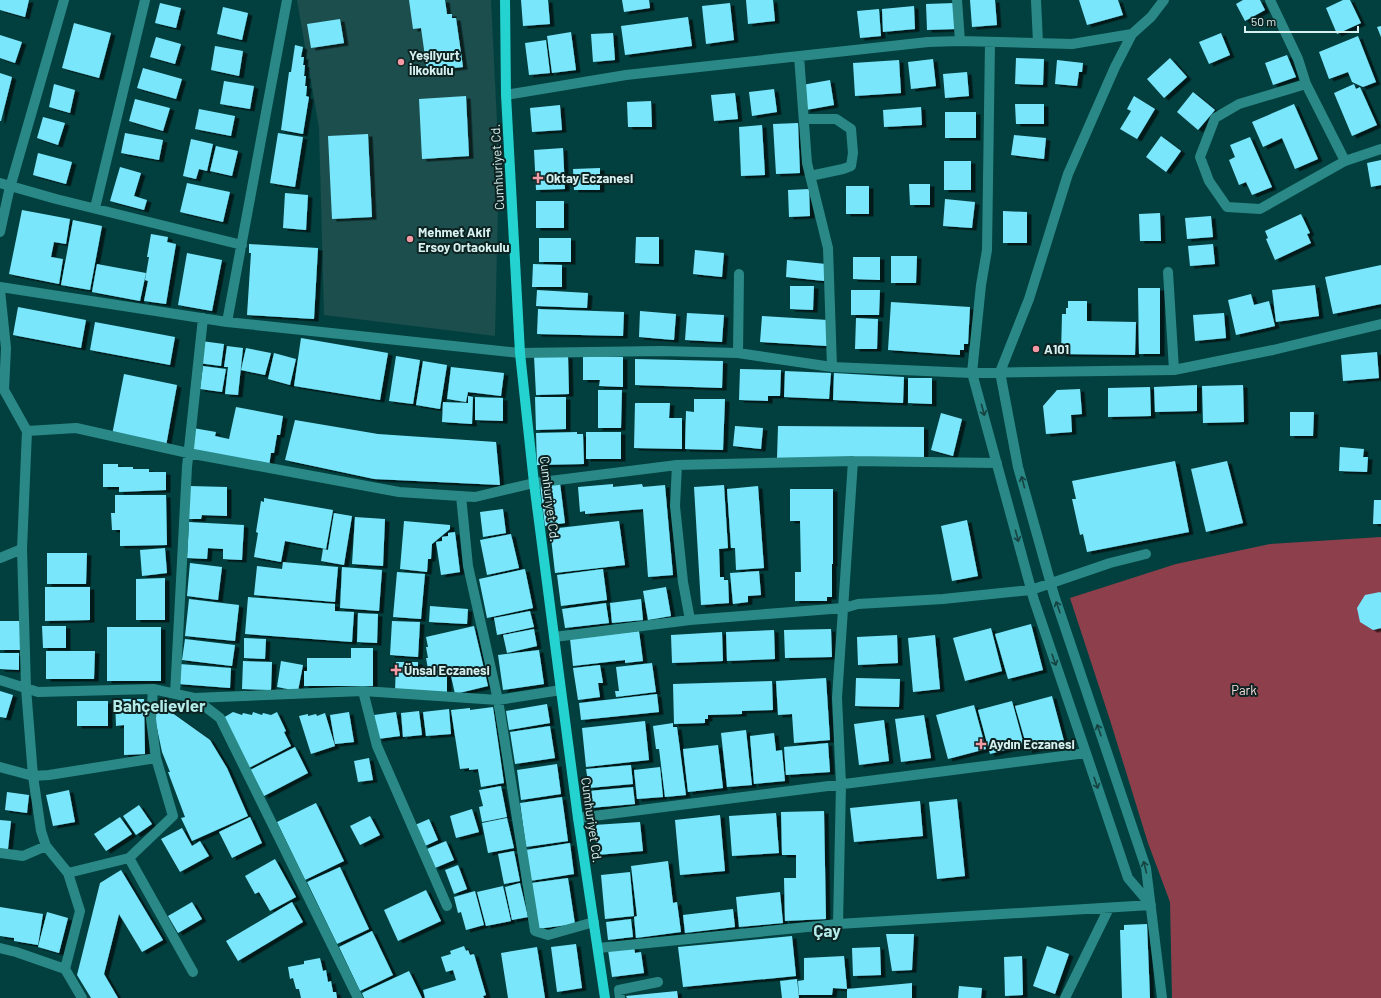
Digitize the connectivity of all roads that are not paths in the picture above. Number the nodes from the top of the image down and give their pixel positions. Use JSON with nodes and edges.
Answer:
{"nodes":[{"id":1,"x":64,"y":0,"type":"edge"},
{"id":2,"x":146,"y":0,"type":"edge"},
{"id":3,"x":287,"y":0,"type":"edge"},
{"id":4,"x":504,"y":0,"type":"edge"},
{"id":5,"x":957,"y":0,"type":"edge"},
{"id":6,"x":1036,"y":0,"type":"edge"},
{"id":7,"x":1164,"y":0,"type":"edge"},
{"id":8,"x":1270,"y":0,"type":"edge"},
{"id":9,"x":1132,"y":34,"type":"junction"},
{"id":10,"x":960,"y":41,"type":"junction"},
{"id":11,"x":990,"y":42,"type":"junction"},
{"id":12,"x":1038,"y":43,"type":"junction"},
{"id":13,"x":799,"y":56,"type":"junction"},
{"id":14,"x":1306,"y":84,"type":"junction"},
{"id":15,"x":506,"y":95,"type":"junction"},
{"id":16,"x":804,"y":119,"type":"junction"},
{"id":17,"x":1381,"y":149,"type":"edge"},
{"id":18,"x":1345,"y":161,"type":"junction"},
{"id":19,"x":810,"y":176,"type":"junction"},
{"id":20,"x":0,"y":183,"type":"edge"},
{"id":21,"x":11,"y":185,"type":"junction"},
{"id":22,"x":94,"y":208,"type":"junction"},
{"id":23,"x":0,"y":232,"type":"edge"},
{"id":24,"x":242,"y":245,"type":"junction"},
{"id":25,"x":1168,"y":272,"type":"dead end"},
{"id":26,"x":739,"y":274,"type":"dead end"},
{"id":27,"x":0,"y":289,"type":"edge"},
{"id":28,"x":203,"y":318,"type":"junction"},
{"id":29,"x":227,"y":322,"type":"junction"},
{"id":30,"x":1381,"y":324,"type":"edge"},
{"id":31,"x":520,"y":353,"type":"junction"},
{"id":32,"x":738,"y":353,"type":"junction"},
{"id":33,"x":832,"y":367,"type":"junction"},
{"id":34,"x":1174,"y":370,"type":"junction"},
{"id":35,"x":1000,"y":372,"type":"junction"},
{"id":36,"x":972,"y":373,"type":"junction"},
{"id":37,"x":2,"y":390,"type":"edge"},
{"id":38,"x":28,"y":431,"type":"junction"},
{"id":39,"x":188,"y":453,"type":"junction"},
{"id":40,"x":853,"y":461,"type":"junction"},
{"id":41,"x":997,"y":463,"type":"junction"},
{"id":42,"x":677,"y":465,"type":"junction"},
{"id":43,"x":534,"y":483,"type":"junction"},
{"id":44,"x":461,"y":496,"type":"junction"},
{"id":45,"x":22,"y":550,"type":"junction"},
{"id":46,"x":1146,"y":554,"type":"dead end"},
{"id":47,"x":0,"y":558,"type":"edge"},
{"id":48,"x":1050,"y":584,"type":"junction"},
{"id":49,"x":1031,"y":590,"type":"junction"},
{"id":50,"x":844,"y":608,"type":"junction"},
{"id":51,"x":690,"y":620,"type":"junction"},
{"id":52,"x":554,"y":637,"type":"junction"},
{"id":53,"x":0,"y":680,"type":"edge"},
{"id":54,"x":26,"y":688,"type":"junction"},
{"id":55,"x":152,"y":689,"type":"junction"},
{"id":56,"x":561,"y":690,"type":"junction"},
{"id":57,"x":363,"y":691,"type":"junction"},
{"id":58,"x":175,"y":694,"type":"junction"},
{"id":59,"x":194,"y":698,"type":"junction"},
{"id":60,"x":498,"y":700,"type":"junction"},
{"id":61,"x":1086,"y":753,"type":"junction"},
{"id":62,"x":156,"y":758,"type":"junction"},
{"id":63,"x":0,"y":767,"type":"edge"},
{"id":64,"x":33,"y":776,"type":"junction"},
{"id":65,"x":841,"y":784,"type":"junction"},
{"id":66,"x":578,"y":818,"type":"junction"},
{"id":67,"x":46,"y":846,"type":"junction"},
{"id":68,"x":0,"y":853,"type":"edge"},
{"id":69,"x":129,"y":858,"type":"junction"},
{"id":70,"x":68,"y":873,"type":"junction"},
{"id":71,"x":1151,"y":905,"type":"junction"},
{"id":72,"x":448,"y":906,"type":"dead end"},
{"id":73,"x":1109,"y":908,"type":"junction"},
{"id":74,"x":594,"y":922,"type":"junction"},
{"id":75,"x":838,"y":924,"type":"junction"},
{"id":76,"x":0,"y":948,"type":"edge"},
{"id":77,"x":598,"y":948,"type":"junction"},
{"id":78,"x":65,"y":969,"type":"junction"},
{"id":79,"x":193,"y":972,"type":"dead end"},
{"id":80,"x":658,"y":982,"type":"dead end"},
{"id":81,"x":82,"y":998,"type":"edge"},
{"id":82,"x":358,"y":998,"type":"edge"},
{"id":83,"x":605,"y":998,"type":"edge"},
{"id":84,"x":620,"y":998,"type":"edge"},
{"id":85,"x":1065,"y":998,"type":"edge"},
{"id":86,"x":1162,"y":998,"type":"edge"}],
"edges":[{"from":1,"to":21,"type":"street"},
{"from":2,"to":22,"type":"street"},
{"from":3,"to":24,"type":"street"},
{"from":4,"to":15,"type":"main road","name":"Cumhuriyet Cd."},
{"from":5,"to":10,"type":"street"},
{"from":6,"to":12,"type":"street"},
{"from":7,"to":9,"type":"street"},
{"from":8,"to":14,"type":"street"},
{"from":9,"to":12,"type":"street"},
{"from":9,"to":35,"type":"street"},
{"from":10,"to":11,"type":"street"},
{"from":10,"to":13,"type":"street"},
{"from":11,"to":12,"type":"street"},
{"from":11,"to":36,"type":"street"},
{"from":13,"to":15,"type":"street"},
{"from":13,"to":16,"type":"street"},
{"from":14,"to":18,"type":"street"},
{"from":14,"to":18,"type":"street"},
{"from":15,"to":31,"type":"main road","name":"Cumhuriyet Cd."},
{"from":16,"to":19,"type":"street"},
{"from":16,"to":19,"type":"street"},
{"from":17,"to":18,"type":"street"},
{"from":19,"to":33,"type":"street"},
{"from":20,"to":21,"type":"street"},
{"from":21,"to":22,"type":"street"},
{"from":21,"to":23,"type":"street"},
{"from":22,"to":24,"type":"street"},
{"from":24,"to":29,"type":"street"},
{"from":25,"to":34,"type":"street"},
{"from":26,"to":32,"type":"street"},
{"from":27,"to":28,"type":"street"},
{"from":27,"to":37,"type":"street"},
{"from":28,"to":29,"type":"street"},
{"from":28,"to":39,"type":"street"},
{"from":29,"to":31,"type":"street"},
{"from":30,"to":34,"type":"street"},
{"from":31,"to":32,"type":"street"},
{"from":31,"to":43,"type":"main road","name":"Cumhuriyet Cd."},
{"from":32,"to":33,"type":"street"},
{"from":33,"to":36,"type":"street"},
{"from":34,"to":35,"type":"street"},
{"from":35,"to":36,"type":"street"},
{"from":48,"to":35,"type":"street","one_way":true},
{"from":36,"to":41,"type":"street","one_way":true},
{"from":37,"to":38,"type":"street"},
{"from":38,"to":39,"type":"street"},
{"from":38,"to":45,"type":"street"},
{"from":39,"to":44,"type":"street"},
{"from":39,"to":58,"type":"street"},
{"from":40,"to":41,"type":"street"},
{"from":40,"to":42,"type":"street"},
{"from":40,"to":50,"type":"street"},
{"from":41,"to":49,"type":"street","one_way":true},
{"from":42,"to":43,"type":"street"},
{"from":42,"to":51,"type":"street"},
{"from":43,"to":44,"type":"street"},
{"from":43,"to":52,"type":"main road","name":"Cumhuriyet Cd."},
{"from":44,"to":60,"type":"street"},
{"from":45,"to":47,"type":"street"},
{"from":45,"to":54,"type":"street"},
{"from":46,"to":48,"type":"street"},
{"from":48,"to":49,"type":"street"},
{"from":71,"to":48,"type":"street","one_way":true},
{"from":49,"to":50,"type":"street"},
{"from":49,"to":61,"type":"street","one_way":true},
{"from":50,"to":51,"type":"street"},
{"from":50,"to":65,"type":"street"},
{"from":51,"to":52,"type":"street"},
{"from":52,"to":56,"type":"main road","name":"Cumhuriyet Cd."},
{"from":53,"to":54,"type":"street"},
{"from":54,"to":55,"type":"street"},
{"from":54,"to":64,"type":"street"},
{"from":55,"to":58,"type":"street"},
{"from":55,"to":62,"type":"street"},
{"from":56,"to":60,"type":"street"},
{"from":56,"to":66,"type":"main road","name":"Cumhuriyet Cd."},
{"from":57,"to":59,"type":"street"},
{"from":57,"to":60,"type":"street"},
{"from":57,"to":72,"type":"street"},
{"from":58,"to":59,"type":"street"},
{"from":59,"to":82,"type":"street"},
{"from":60,"to":74,"type":"street"},
{"from":61,"to":65,"type":"street"},
{"from":61,"to":71,"type":"street","one_way":true},
{"from":62,"to":64,"type":"street"},
{"from":62,"to":69,"type":"street"},
{"from":63,"to":64,"type":"street"},
{"from":64,"to":67,"type":"street"},
{"from":65,"to":66,"type":"street"},
{"from":65,"to":75,"type":"street"},
{"from":66,"to":74,"type":"main road","name":"Cumhuriyet Cd."},
{"from":67,"to":68,"type":"street"},
{"from":67,"to":70,"type":"street"},
{"from":69,"to":70,"type":"street"},
{"from":69,"to":79,"type":"street"},
{"from":70,"to":78,"type":"street"},
{"from":71,"to":73,"type":"street"},
{"from":71,"to":86,"type":"street"},
{"from":73,"to":75,"type":"street"},
{"from":73,"to":85,"type":"street"},
{"from":74,"to":77,"type":"main road","name":"Cumhuriyet Cd."},
{"from":75,"to":77,"type":"street"},
{"from":76,"to":78,"type":"street"},
{"from":77,"to":83,"type":"main road","name":"Cumhuriyet Cd."},
{"from":78,"to":81,"type":"street"},
{"from":80,"to":84,"type":"street"}]}
